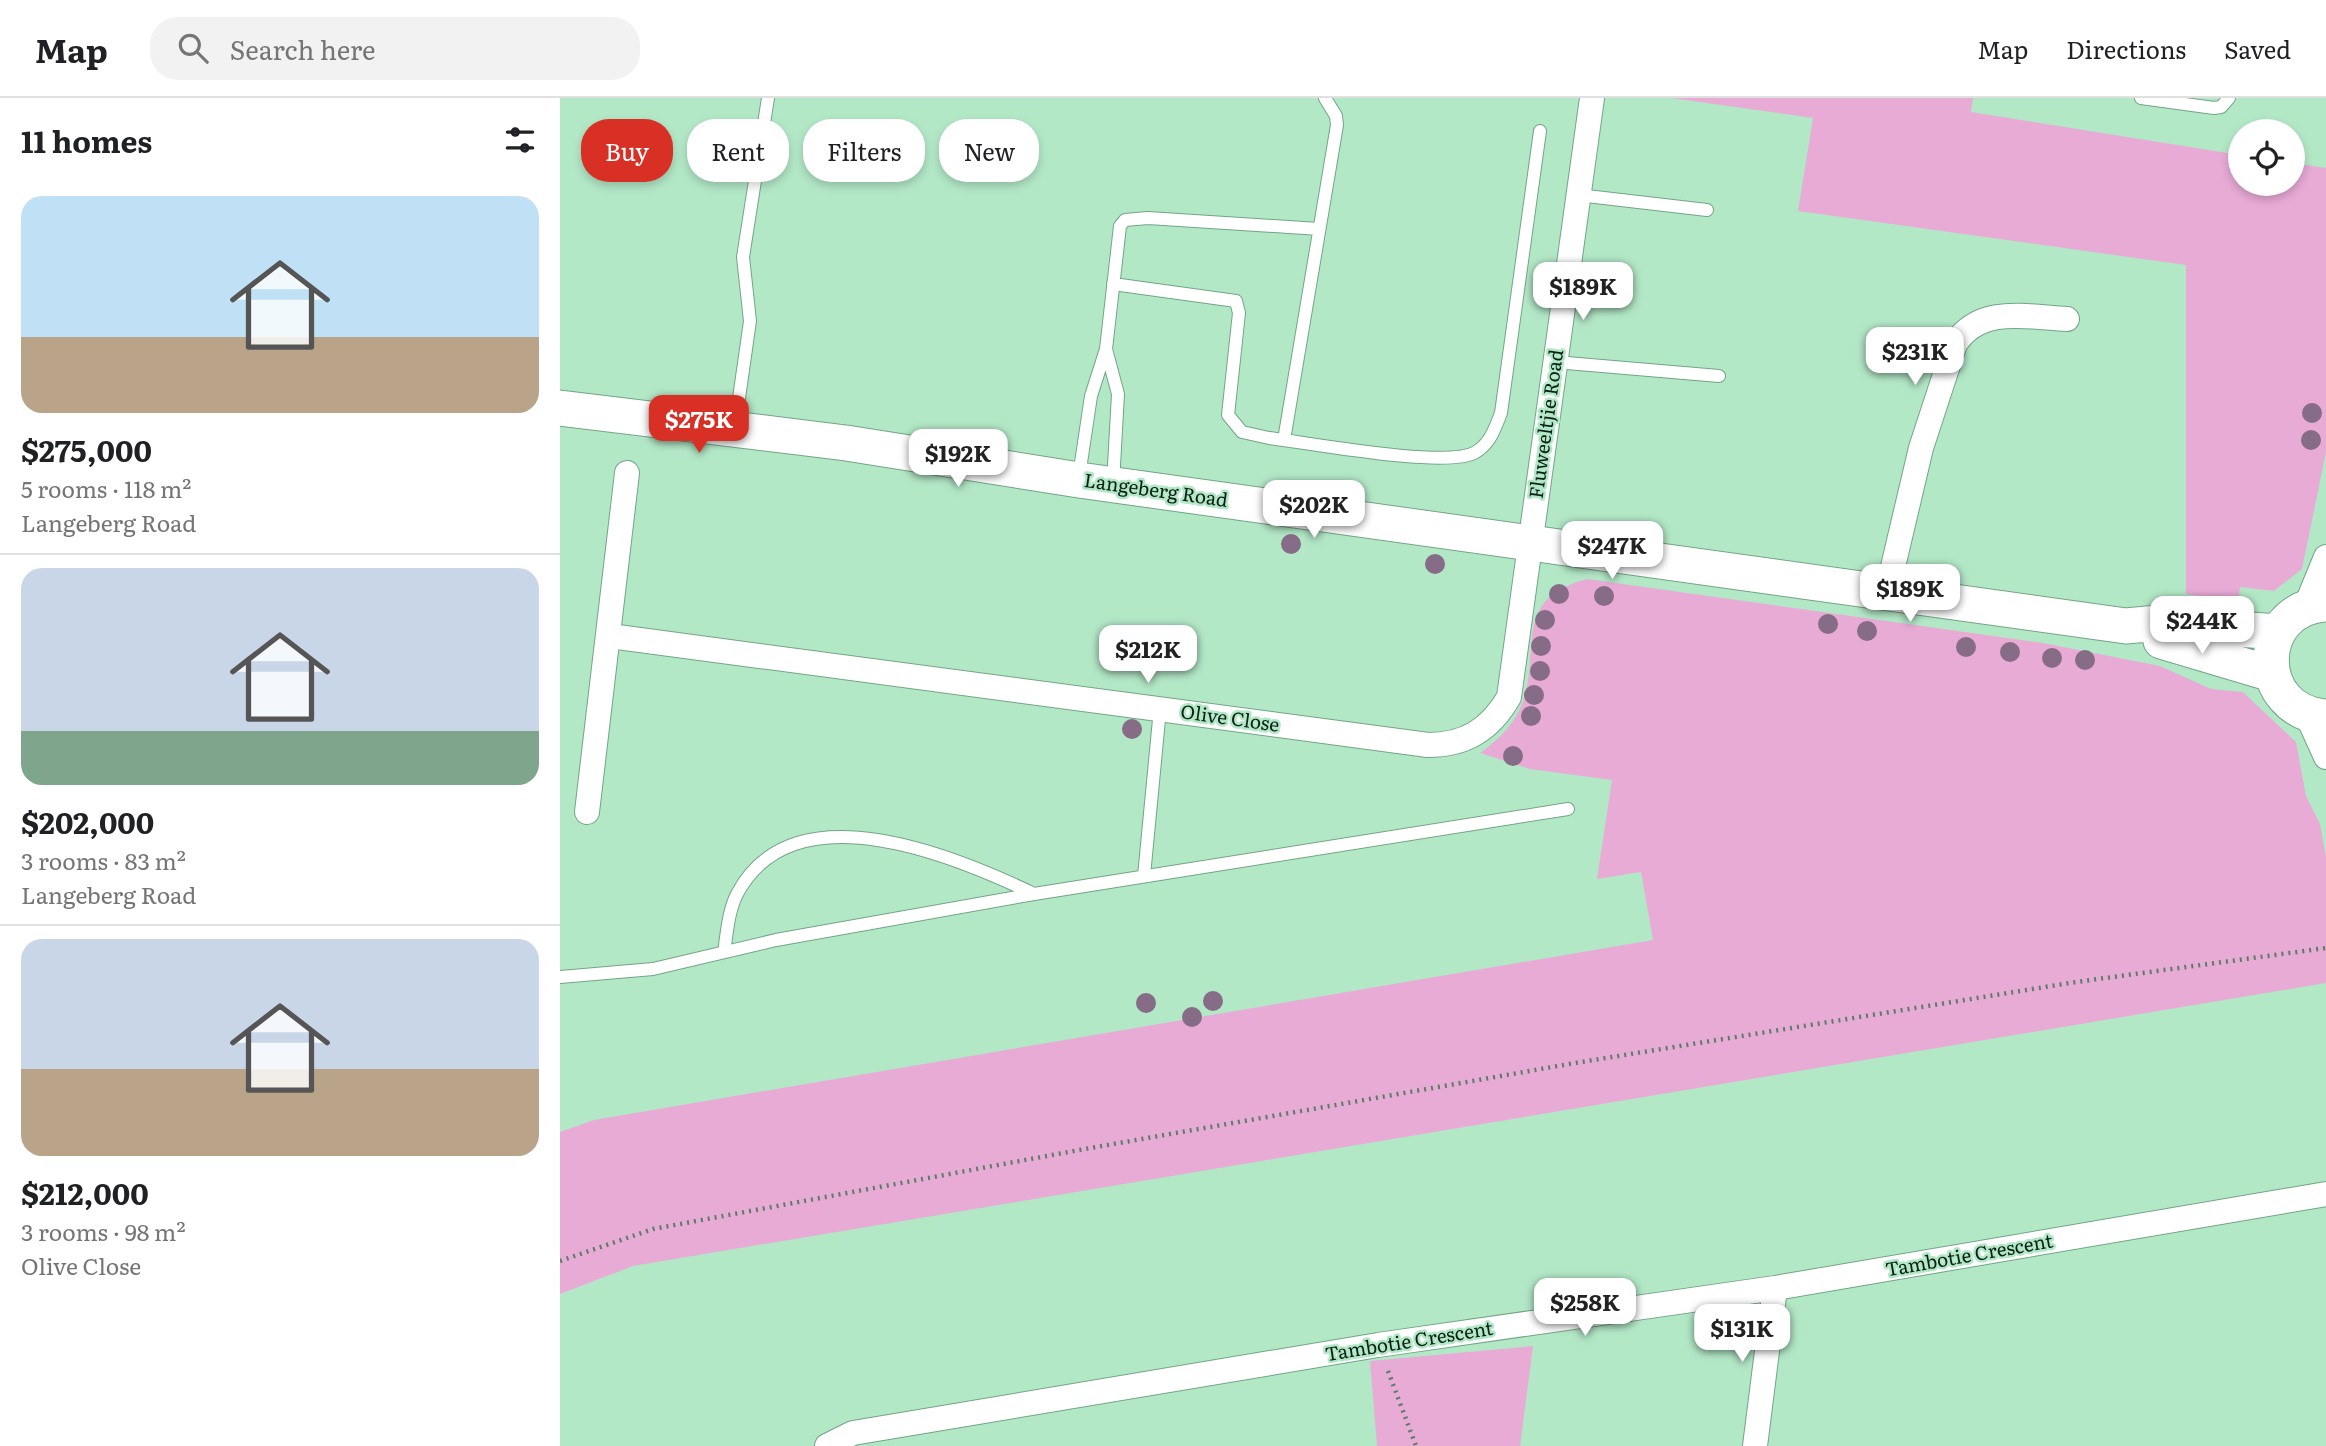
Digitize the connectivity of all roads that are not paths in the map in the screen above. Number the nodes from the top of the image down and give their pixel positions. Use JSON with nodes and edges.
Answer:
{"nodes":[{"id":1,"x":768,"y":98,"type":"edge"},
{"id":2,"x":1325,"y":98,"type":"edge"},
{"id":3,"x":1592,"y":98,"type":"edge"},
{"id":4,"x":2141,"y":98,"type":"edge"},
{"id":5,"x":2229,"y":98,"type":"edge"},
{"id":6,"x":1540,"y":131,"type":"dead end"},
{"id":7,"x":1578,"y":195,"type":"junction"},
{"id":8,"x":1707,"y":210,"type":"dead end"},
{"id":9,"x":1319,"y":229,"type":"junction"},
{"id":10,"x":1113,"y":284,"type":"junction"},
{"id":11,"x":2067,"y":319,"type":"dead end"},
{"id":12,"x":1106,"y":349,"type":"junction"},
{"id":13,"x":1555,"y":362,"type":"junction"},
{"id":14,"x":1719,"y":376,"type":"dead end"},
{"id":15,"x":560,"y":408,"type":"edge"},
{"id":16,"x":734,"y":431,"type":"junction"},
{"id":17,"x":1284,"y":440,"type":"junction"},
{"id":18,"x":627,"y":473,"type":"dead end"},
{"id":19,"x":1079,"y":480,"type":"junction"},
{"id":20,"x":1113,"y":484,"type":"junction"},
{"id":21,"x":1530,"y":541,"type":"junction"},
{"id":22,"x":2326,"y":557,"type":"edge"},
{"id":23,"x":1887,"y":592,"type":"junction"},
{"id":24,"x":2315,"y":606,"type":"edge"},
{"id":25,"x":2126,"y":626,"type":"junction"},
{"id":26,"x":2278,"y":632,"type":"junction"},
{"id":27,"x":610,"y":636,"type":"junction"},
{"id":28,"x":2272,"y":674,"type":"junction"},
{"id":29,"x":1160,"y":709,"type":"junction"},
{"id":30,"x":2316,"y":715,"type":"edge"},
{"id":31,"x":2326,"y":757,"type":"edge"},
{"id":32,"x":1568,"y":809,"type":"dead end"},
{"id":33,"x":587,"y":812,"type":"dead end"},
{"id":34,"x":1144,"y":876,"type":"junction"},
{"id":35,"x":1034,"y":894,"type":"junction"},
{"id":36,"x":724,"y":952,"type":"junction"},
{"id":37,"x":560,"y":977,"type":"edge"},
{"id":38,"x":2326,"y":1194,"type":"edge"},
{"id":39,"x":1774,"y":1288,"type":"junction"},
{"id":40,"x":827,"y":1446,"type":"edge"},
{"id":41,"x":1755,"y":1446,"type":"edge"}],
"edges":[{"from":1,"to":16,"type":"lane"},
{"from":2,"to":9,"type":"lane"},
{"from":3,"to":7,"type":"street","name":"Fluweeltjie Road"},
{"from":4,"to":5,"type":"lane"},
{"from":6,"to":17,"type":"lane"},
{"from":7,"to":8,"type":"lane"},
{"from":7,"to":13,"type":"street","name":"Fluweeltjie Road"},
{"from":9,"to":10,"type":"lane"},
{"from":9,"to":17,"type":"lane"},
{"from":10,"to":12,"type":"lane"},
{"from":10,"to":17,"type":"lane"},
{"from":11,"to":23,"type":"street"},
{"from":12,"to":19,"type":"lane"},
{"from":12,"to":20,"type":"lane"},
{"from":13,"to":14,"type":"lane"},
{"from":13,"to":21,"type":"street","name":"Fluweeltjie Road"},
{"from":15,"to":16,"type":"main road","name":"Langeberg Road"},
{"from":16,"to":19,"type":"main road","name":"Langeberg Road"},
{"from":18,"to":27,"type":"street"},
{"from":19,"to":20,"type":"main road","name":"Langeberg Road"},
{"from":20,"to":21,"type":"main road","name":"Langeberg Road"},
{"from":21,"to":23,"type":"main road","name":"Langeberg Road"},
{"from":21,"to":29,"type":"street","name":"Olive Close"},
{"from":22,"to":24,"type":"street"},
{"from":23,"to":25,"type":"main road","name":"Langeberg Road"},
{"from":24,"to":26,"type":"main road"},
{"from":25,"to":26,"type":"main road","name":"Langeberg Road"},
{"from":25,"to":28,"type":"main road","name":"Langeberg Road"},
{"from":26,"to":28,"type":"main road"},
{"from":27,"to":29,"type":"street","name":"Olive Close"},
{"from":27,"to":33,"type":"street"},
{"from":28,"to":30,"type":"main road"},
{"from":29,"to":34,"type":"lane"},
{"from":30,"to":31,"type":"street"},
{"from":32,"to":34,"type":"lane"},
{"from":34,"to":35,"type":"lane"},
{"from":35,"to":36,"type":"lane"},
{"from":35,"to":36,"type":"lane"},
{"from":36,"to":37,"type":"lane"},
{"from":38,"to":39,"type":"street","name":"Tambotie Crescent"},
{"from":39,"to":40,"type":"street","name":"Tambotie Crescent"},
{"from":39,"to":41,"type":"street"}]}
